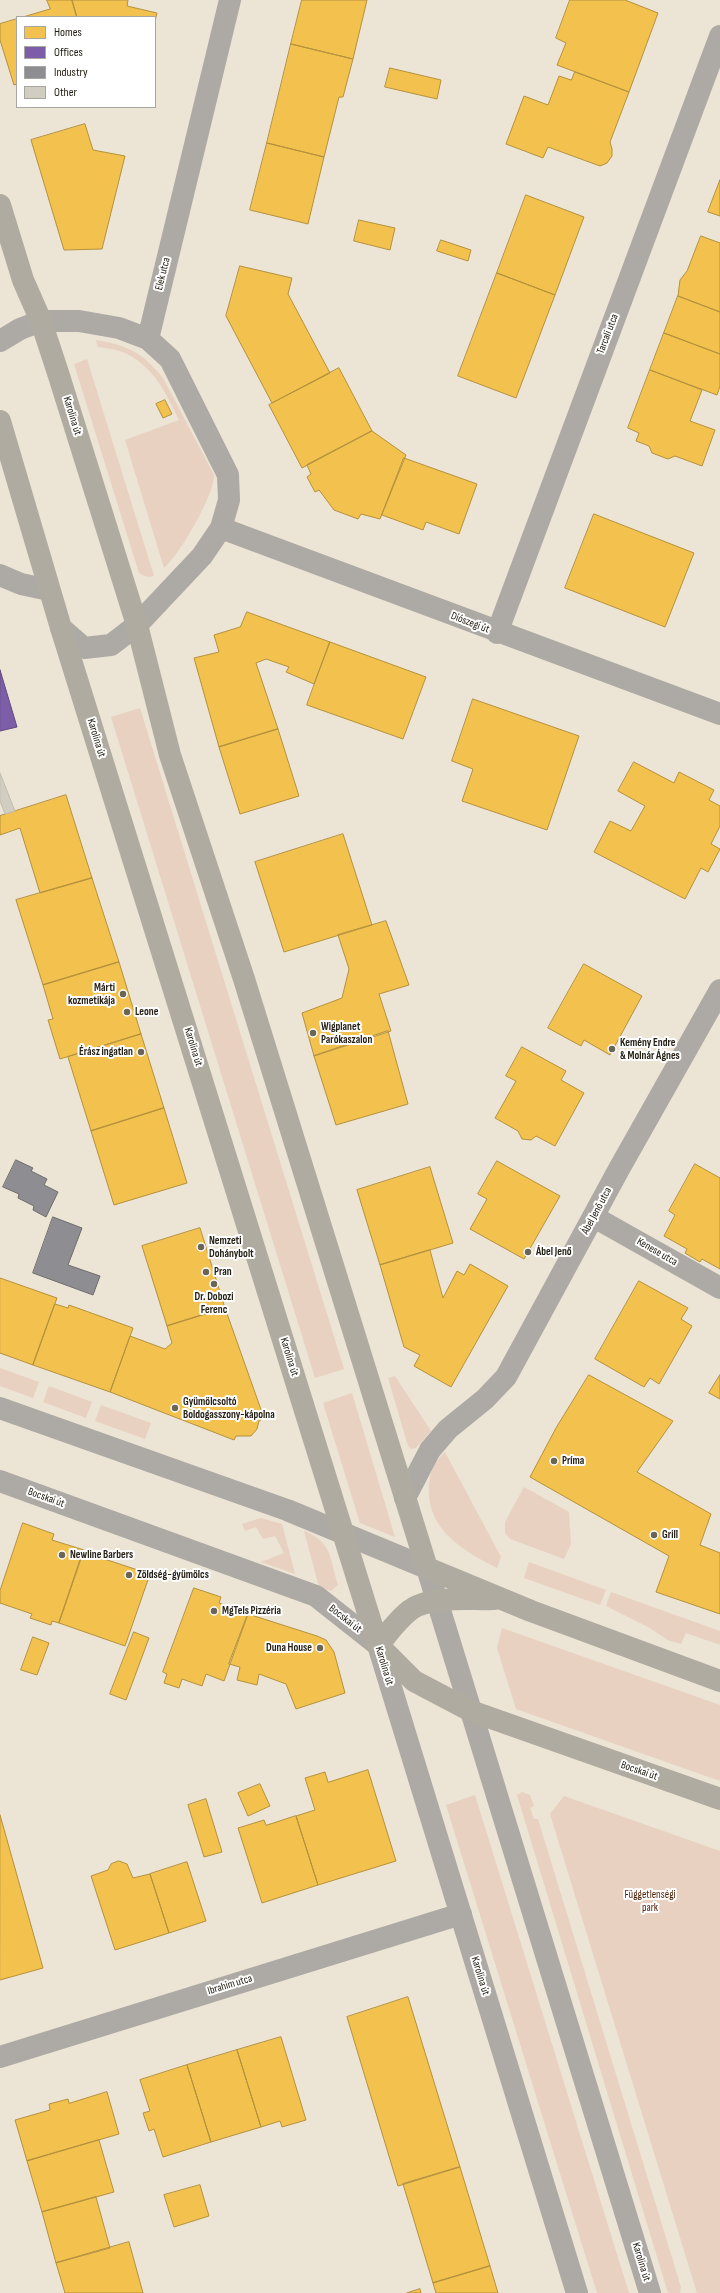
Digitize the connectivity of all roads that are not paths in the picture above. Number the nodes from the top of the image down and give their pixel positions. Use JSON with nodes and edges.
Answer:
{"nodes":[{"id":1,"x":230,"y":0,"type":"edge"},
{"id":2,"x":720,"y":36,"type":"edge"},
{"id":3,"x":0,"y":205,"type":"edge"},
{"id":4,"x":41,"y":321,"type":"junction"},
{"id":5,"x":148,"y":339,"type":"junction"},
{"id":6,"x":0,"y":341,"type":"edge"},
{"id":7,"x":0,"y":421,"type":"edge"},
{"id":8,"x":3,"y":449,"type":"edge"},
{"id":9,"x":221,"y":528,"type":"junction"},
{"id":10,"x":0,"y":575,"type":"edge"},
{"id":11,"x":50,"y":590,"type":"junction"},
{"id":12,"x":138,"y":625,"type":"junction"},
{"id":13,"x":61,"y":628,"type":"junction"},
{"id":14,"x":497,"y":633,"type":"junction"},
{"id":15,"x":720,"y":714,"type":"edge"},
{"id":16,"x":720,"y":990,"type":"edge"},
{"id":17,"x":594,"y":1216,"type":"junction"},
{"id":18,"x":720,"y":1288,"type":"edge"},
{"id":19,"x":0,"y":1408,"type":"edge"},
{"id":20,"x":0,"y":1481,"type":"edge"},
{"id":21,"x":405,"y":1498,"type":"junction"},
{"id":22,"x":344,"y":1533,"type":"junction"},
{"id":23,"x":427,"y":1568,"type":"junction"},
{"id":24,"x":501,"y":1599,"type":"junction"},
{"id":25,"x":436,"y":1600,"type":"junction"},
{"id":26,"x":378,"y":1645,"type":"junction"},
{"id":27,"x":720,"y":1681,"type":"edge"},
{"id":28,"x":471,"y":1711,"type":"junction"},
{"id":29,"x":720,"y":1799,"type":"edge"},
{"id":30,"x":461,"y":1914,"type":"junction"},
{"id":31,"x":0,"y":2057,"type":"edge"},
{"id":32,"x":577,"y":2293,"type":"edge"},
{"id":33,"x":650,"y":2293,"type":"edge"}],
"edges":[{"from":1,"to":5,"type":"street","name":"Elek utca"},
{"from":2,"to":14,"type":"street","name":"Tarcali utca"},
{"from":3,"to":4,"type":"main road","name":"Karolina út"},
{"from":4,"to":5,"type":"street"},
{"from":4,"to":6,"type":"street"},
{"from":4,"to":12,"type":"main road","name":"Karolina út"},
{"from":5,"to":9,"type":"street"},
{"from":7,"to":8,"type":"main road","name":"Karolina út"},
{"from":8,"to":11,"type":"main road","name":"Karolina út"},
{"from":9,"to":12,"type":"street"},
{"from":9,"to":14,"type":"street","name":"Diószegi út"},
{"from":10,"to":11,"type":"street"},
{"from":11,"to":13,"type":"main road","name":"Karolina út"},
{"from":12,"to":13,"type":"street"},
{"from":12,"to":21,"type":"main road","name":"Karolina út"},
{"from":13,"to":22,"type":"main road","name":"Karolina út"},
{"from":14,"to":15,"type":"street","name":"Diószegi út"},
{"from":16,"to":17,"type":"street","name":"Ábel Jenő utca"},
{"from":17,"to":18,"type":"street","name":"Kenese utca"},
{"from":17,"to":21,"type":"street","name":"Ábel Jenő utca"},
{"from":19,"to":22,"type":"street"},
{"from":20,"to":26,"type":"street","name":"Bocskai út"},
{"from":21,"to":23,"type":"main road","name":"Karolina út"},
{"from":22,"to":23,"type":"street"},
{"from":22,"to":26,"type":"main road","name":"Karolina út"},
{"from":23,"to":24,"type":"main road"},
{"from":23,"to":25,"type":"street","name":"Karolina út"},
{"from":24,"to":25,"type":"main road"},
{"from":24,"to":27,"type":"main road"},
{"from":25,"to":26,"type":"main road"},
{"from":25,"to":28,"type":"street","name":"Karolina út"},
{"from":26,"to":28,"type":"main road","name":"Bocskai út"},
{"from":26,"to":30,"type":"street","name":"Karolina út"},
{"from":28,"to":29,"type":"main road","name":"Bocskai út"},
{"from":28,"to":33,"type":"street","name":"Karolina út"},
{"from":30,"to":31,"type":"street","name":"Ibrahim utca"},
{"from":30,"to":32,"type":"street","name":"Karolina út"}]}
